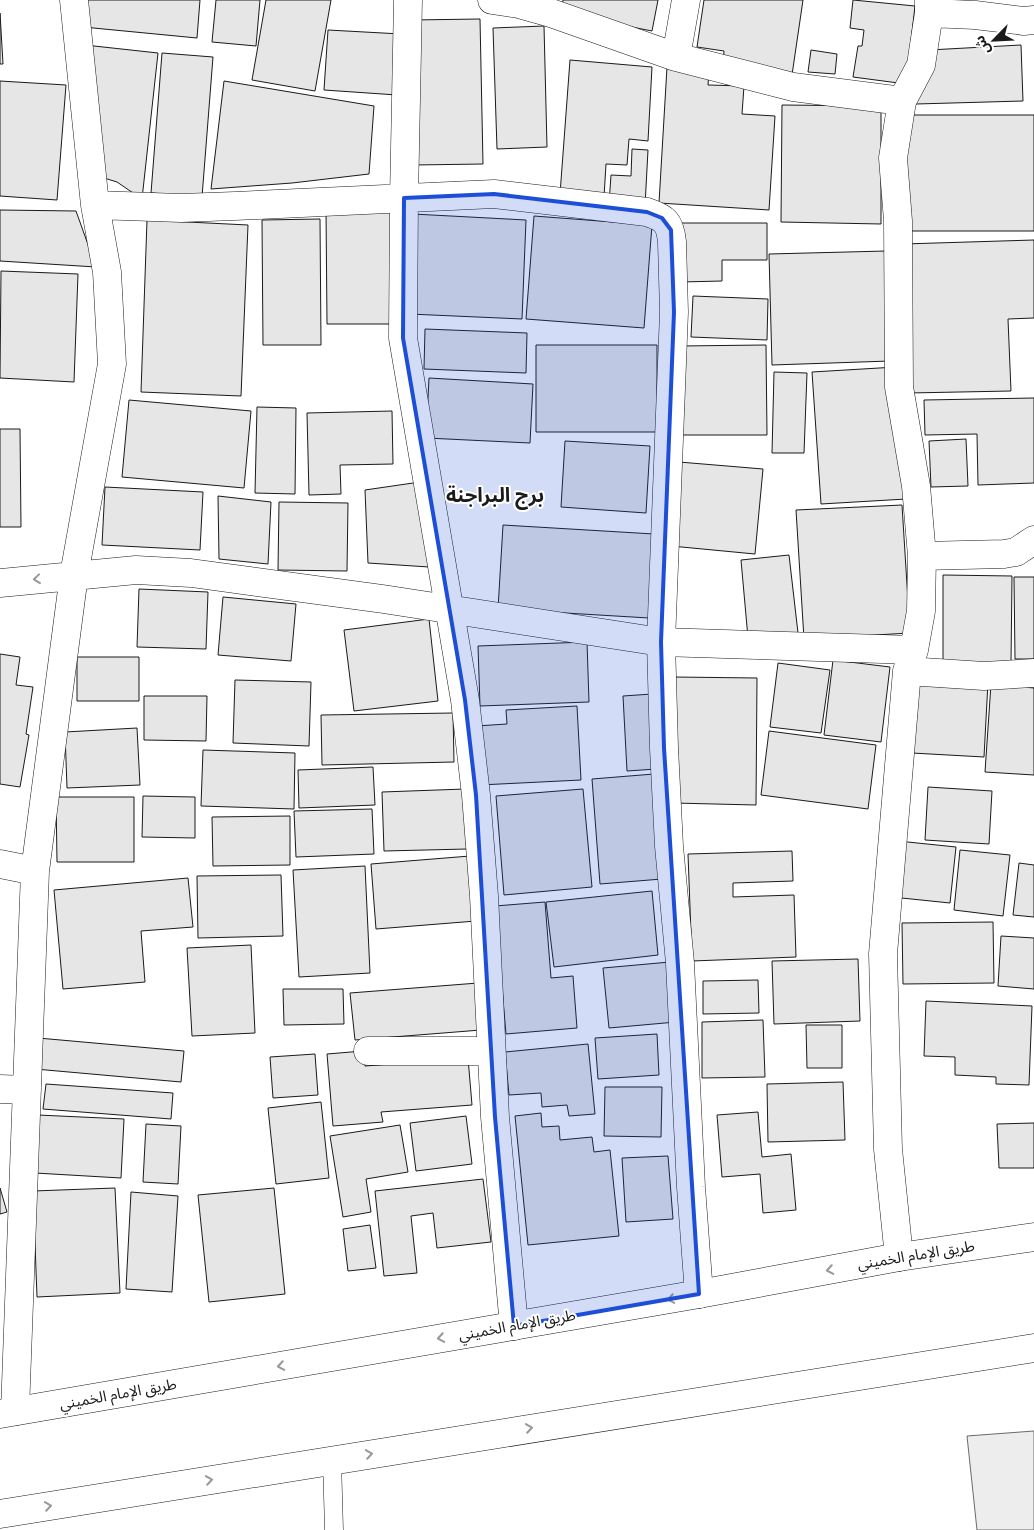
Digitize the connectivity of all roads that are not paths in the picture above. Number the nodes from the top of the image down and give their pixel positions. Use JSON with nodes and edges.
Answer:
{"nodes":[{"id":1,"x":74,"y":0,"type":"edge"},
{"id":2,"x":408,"y":0,"type":"edge"},
{"id":3,"x":492,"y":0,"type":"edge"},
{"id":4,"x":686,"y":0,"type":"edge"},
{"id":5,"x":929,"y":6,"type":"edge"},
{"id":6,"x":1034,"y":20,"type":"edge"},
{"id":7,"x":676,"y":57,"type":"junction"},
{"id":8,"x":902,"y":101,"type":"junction"},
{"id":9,"x":404,"y":198,"type":"junction"},
{"id":10,"x":95,"y":204,"type":"junction"},
{"id":11,"x":1034,"y":540,"type":"edge"},
{"id":12,"x":922,"y":556,"type":"junction"},
{"id":13,"x":74,"y":575,"type":"junction"},
{"id":14,"x":0,"y":583,"type":"edge"},
{"id":15,"x":449,"y":609,"type":"junction"},
{"id":16,"x":661,"y":642,"type":"junction"},
{"id":17,"x":910,"y":660,"type":"junction"},
{"id":18,"x":1034,"y":673,"type":"edge"},
{"id":19,"x":0,"y":864,"type":"edge"},
{"id":20,"x":35,"y":871,"type":"junction"},
{"id":21,"x":368,"y":1051,"type":"dead end"},
{"id":22,"x":491,"y":1051,"type":"junction"},
{"id":23,"x":0,"y":1089,"type":"edge"},
{"id":24,"x":27,"y":1090,"type":"junction"},
{"id":25,"x":1034,"y":1236,"type":"edge"},
{"id":26,"x":899,"y":1257,"type":"junction"},
{"id":27,"x":699,"y":1294,"type":"junction"},
{"id":28,"x":514,"y":1326,"type":"junction"},
{"id":29,"x":1034,"y":1348,"type":"edge"},
{"id":30,"x":7,"y":1413,"type":"edge"},
{"id":31,"x":332,"y":1460,"type":"junction"},
{"id":32,"x":0,"y":1514,"type":"edge"},
{"id":33,"x":334,"y":1530,"type":"edge"}],
"edges":[{"from":1,"to":10,"type":"main road"},
{"from":2,"to":9,"type":"main road"},
{"from":3,"to":7,"type":"main road"},
{"from":4,"to":7,"type":"main road"},
{"from":5,"to":6,"type":"main road"},
{"from":5,"to":8,"type":"main road"},
{"from":7,"to":8,"type":"main road"},
{"from":8,"to":12,"type":"main road"},
{"from":9,"to":10,"type":"main road"},
{"from":9,"to":15,"type":"main road"},
{"from":9,"to":16,"type":"main road"},
{"from":10,"to":13,"type":"main road"},
{"from":11,"to":12,"type":"main road"},
{"from":12,"to":17,"type":"main road"},
{"from":13,"to":14,"type":"main road","one_way":true},
{"from":13,"to":15,"type":"main road"},
{"from":13,"to":20,"type":"main road"},
{"from":15,"to":16,"type":"main road"},
{"from":15,"to":22,"type":"main road"},
{"from":16,"to":17,"type":"main road"},
{"from":16,"to":27,"type":"main road"},
{"from":17,"to":18,"type":"main road"},
{"from":17,"to":26,"type":"main road"},
{"from":19,"to":20,"type":"main road"},
{"from":20,"to":24,"type":"main road"},
{"from":21,"to":22,"type":"main road"},
{"from":22,"to":28,"type":"main road"},
{"from":23,"to":24,"type":"main road"},
{"from":24,"to":30,"type":"main road"},
{"from":25,"to":26,"type":"main road","name":"طريق الإمام الخميني"},
{"from":26,"to":27,"type":"main road","name":"طريق الإمام الخميني","one_way":true},
{"from":27,"to":28,"type":"main road","name":"طريق الإمام الخميني","one_way":true},
{"from":28,"to":30,"type":"main road","name":"طريق الإمام الخميني","one_way":true},
{"from":31,"to":29,"type":"main road","one_way":true},
{"from":32,"to":31,"type":"main road","one_way":true},
{"from":31,"to":33,"type":"lane"}]}
